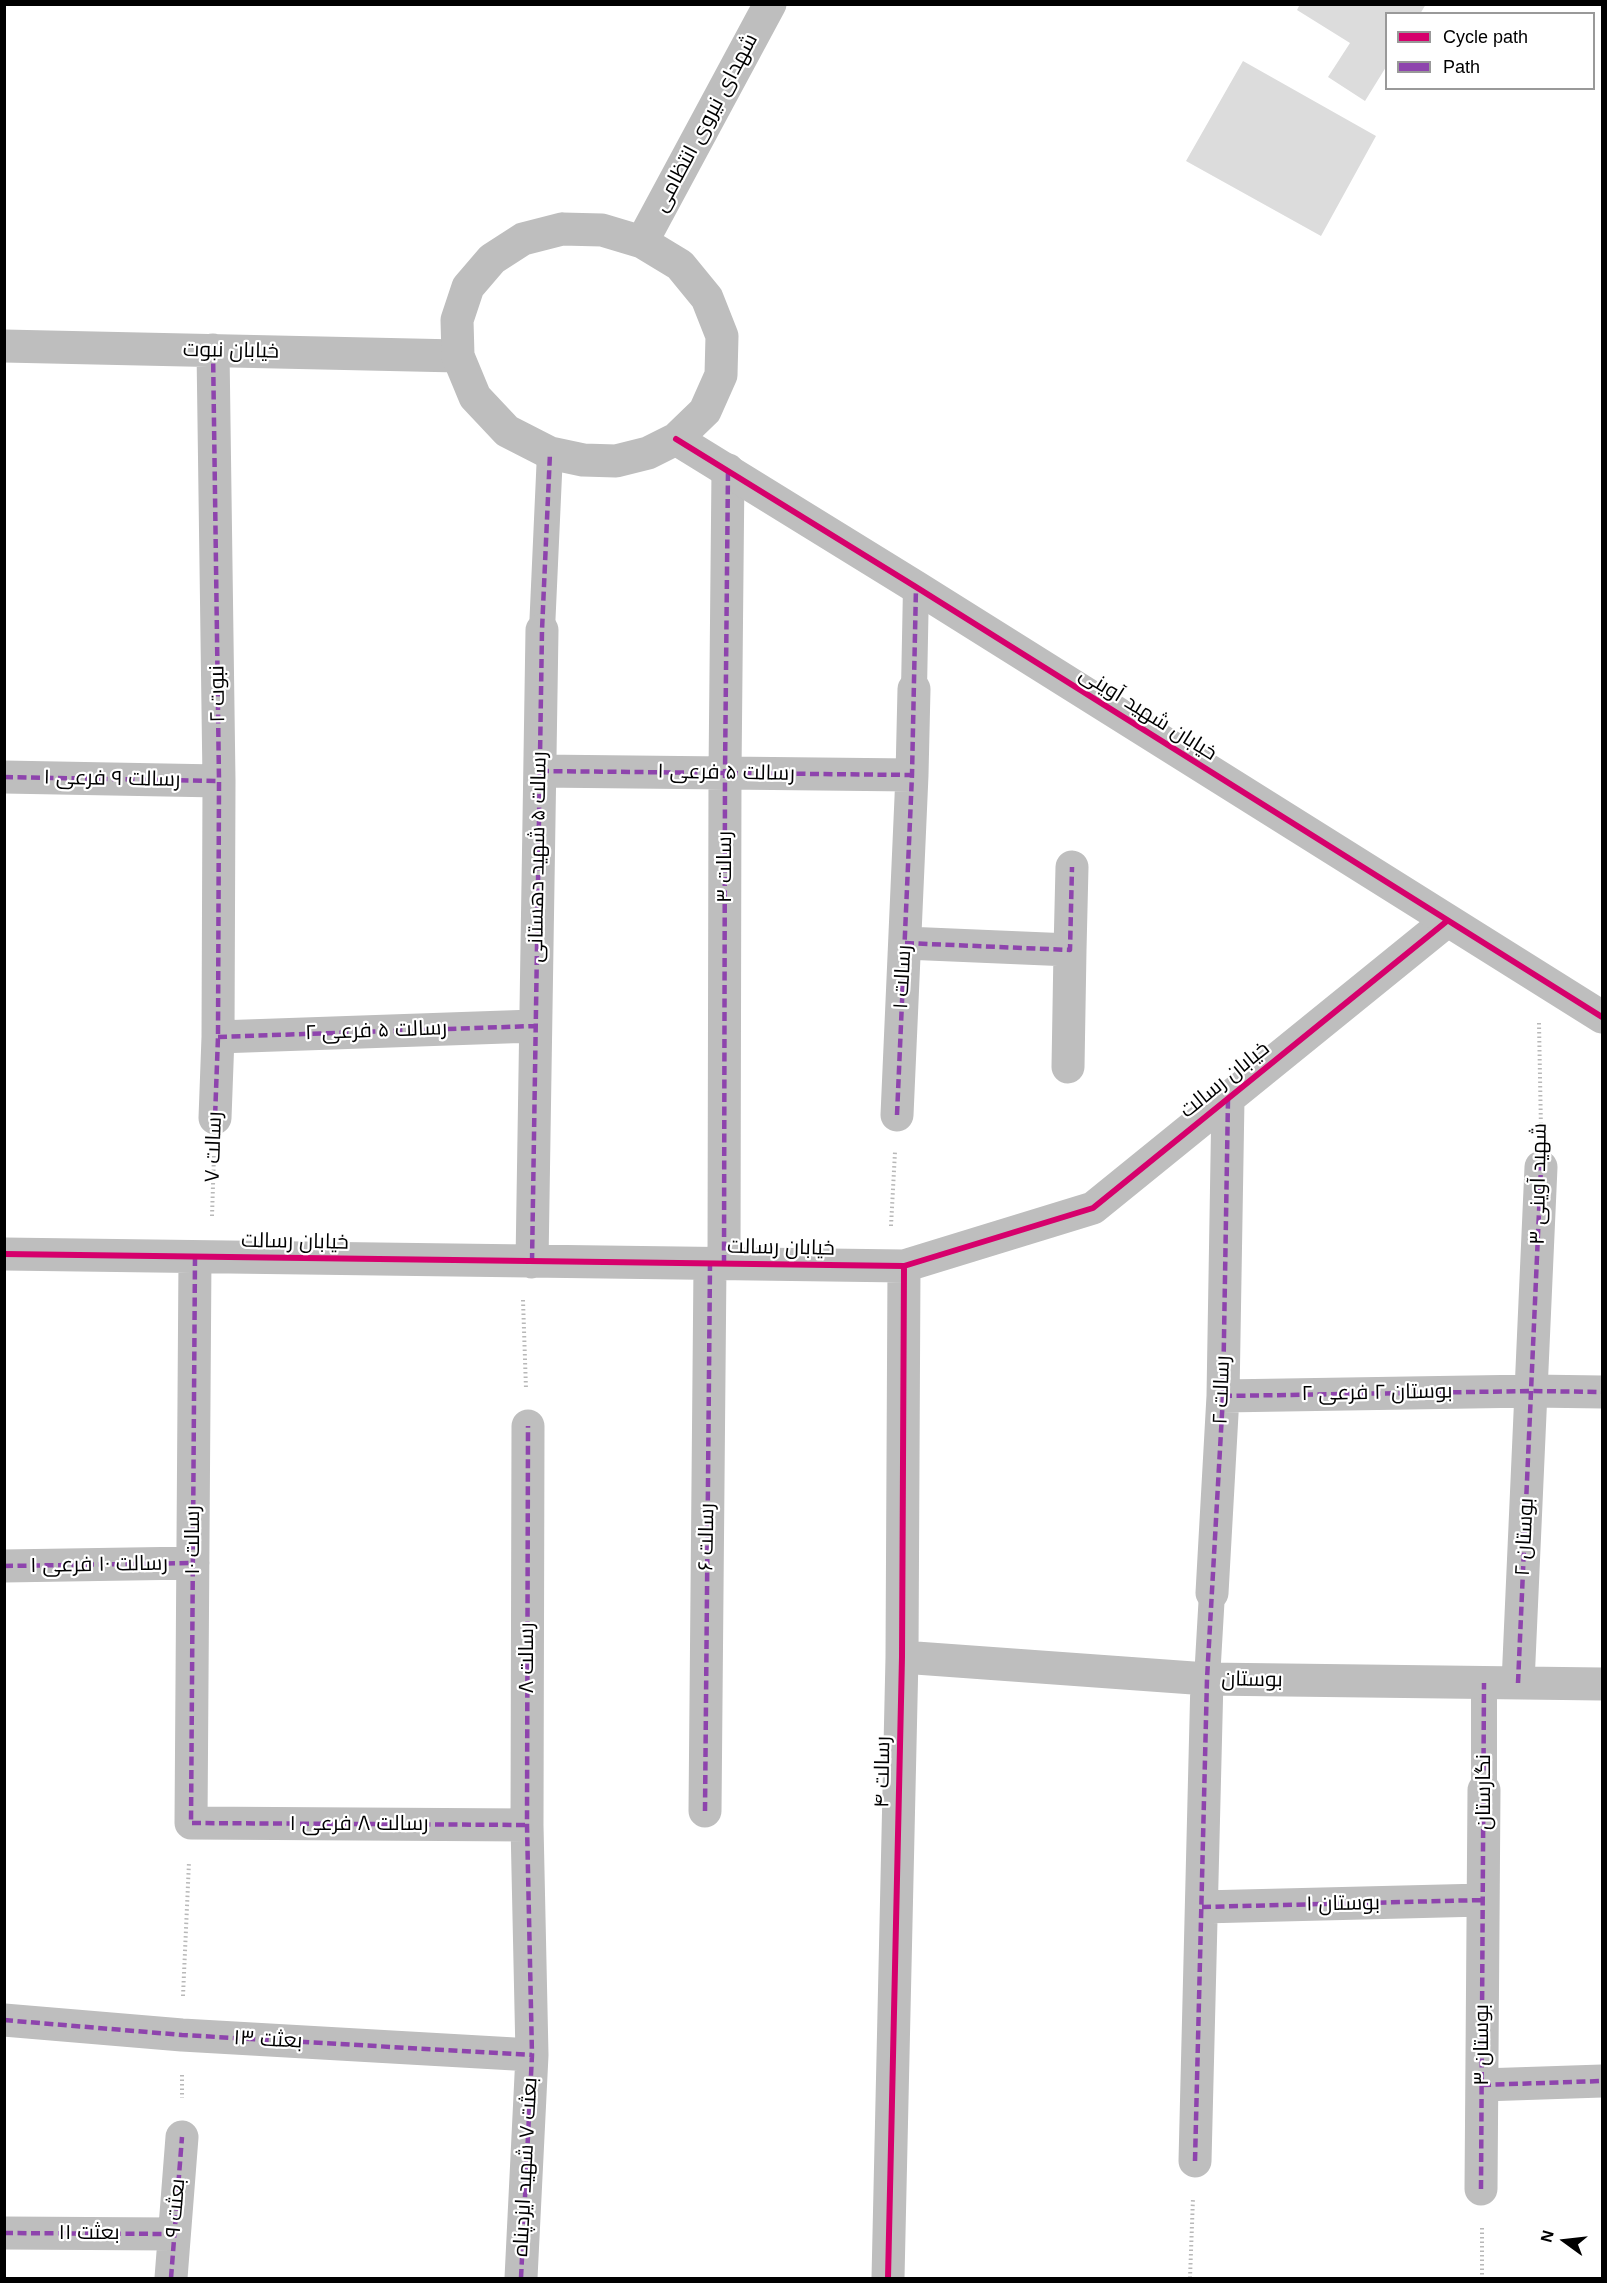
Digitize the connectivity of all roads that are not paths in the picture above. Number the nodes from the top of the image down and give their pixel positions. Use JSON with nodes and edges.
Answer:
{"nodes":[{"id":1,"x":770,"y":4,"type":"edge"},
{"id":2,"x":642,"y":242,"type":"junction"},
{"id":3,"x":4,"y":346,"type":"edge"},
{"id":4,"x":213,"y":351,"type":"junction"},
{"id":5,"x":458,"y":356,"type":"junction"},
{"id":6,"x":676,"y":439,"type":"junction"},
{"id":7,"x":550,"y":453,"type":"junction"},
{"id":8,"x":728,"y":470,"type":"junction"},
{"id":9,"x":916,"y":587,"type":"junction"},
{"id":10,"x":542,"y":630,"type":"joint"},
{"id":11,"x":914,"y":689,"type":"joint"},
{"id":12,"x":540,"y":771,"type":"junction"},
{"id":13,"x":724,"y":773,"type":"junction"},
{"id":14,"x":912,"y":775,"type":"junction"},
{"id":15,"x":4,"y":777,"type":"edge"},
{"id":16,"x":219,"y":781,"type":"junction"},
{"id":17,"x":1072,"y":867,"type":"dead end"},
{"id":18,"x":1447,"y":921,"type":"junction"},
{"id":19,"x":905,"y":943,"type":"junction"},
{"id":20,"x":1070,"y":950,"type":"junction"},
{"id":21,"x":1602,"y":1017,"type":"edge"},
{"id":22,"x":534,"y":1026,"type":"junction"},
{"id":23,"x":218,"y":1037,"type":"junction"},
{"id":24,"x":1068,"y":1068,"type":"dead end"},
{"id":25,"x":1228,"y":1099,"type":"junction"},
{"id":26,"x":897,"y":1115,"type":"road end"},
{"id":27,"x":215,"y":1118,"type":"road end"},
{"id":28,"x":1541,"y":1167,"type":"road end"},
{"id":29,"x":4,"y":1254,"type":"edge"},
{"id":30,"x":203,"y":1257,"type":"junction"},
{"id":31,"x":526,"y":1262,"type":"junction"},
{"id":32,"x":717,"y":1264,"type":"junction"},
{"id":33,"x":896,"y":1266,"type":"junction"},
{"id":34,"x":1532,"y":1391,"type":"junction"},
{"id":35,"x":1602,"y":1392,"type":"edge"},
{"id":36,"x":1223,"y":1396,"type":"junction"},
{"id":37,"x":528,"y":1425,"type":"road end"},
{"id":38,"x":193,"y":1563,"type":"junction"},
{"id":39,"x":4,"y":1566,"type":"edge"},
{"id":40,"x":1212,"y":1593,"type":"joint"},
{"id":41,"x":902,"y":1657,"type":"junction"},
{"id":42,"x":1207,"y":1679,"type":"junction"},
{"id":43,"x":1484,"y":1683,"type":"junction"},
{"id":44,"x":1518,"y":1683,"type":"junction"},
{"id":45,"x":1602,"y":1684,"type":"edge"},
{"id":46,"x":1484,"y":1790,"type":"joint"},
{"id":47,"x":705,"y":1811,"type":"dead end"},
{"id":48,"x":191,"y":1823,"type":"joint"},
{"id":49,"x":527,"y":1825,"type":"junction"},
{"id":50,"x":1483,"y":1900,"type":"junction"},
{"id":51,"x":1203,"y":1907,"type":"junction"},
{"id":52,"x":4,"y":2020,"type":"edge"},
{"id":53,"x":532,"y":2055,"type":"junction"},
{"id":54,"x":1602,"y":2081,"type":"edge"},
{"id":55,"x":1482,"y":2085,"type":"junction"},
{"id":56,"x":182,"y":2137,"type":"road end"},
{"id":57,"x":1195,"y":2161,"type":"road end"},
{"id":58,"x":1481,"y":2189,"type":"road end"},
{"id":59,"x":4,"y":2233,"type":"edge"},
{"id":60,"x":173,"y":2234,"type":"junction"},
{"id":61,"x":171,"y":2278,"type":"edge"},
{"id":62,"x":521,"y":2278,"type":"edge"},
{"id":63,"x":888,"y":2278,"type":"edge"}],
"edges":[{"from":1,"to":2,"type":"street","name":"شهدای نیروی انتظامی"},
{"from":2,"to":5,"type":"street"},
{"from":2,"to":6,"type":"street"},
{"from":3,"to":4,"type":"street","name":"خیابان نبوت"},
{"from":4,"to":5,"type":"street","name":"خیابان نبوت"},
{"from":4,"to":16,"type":"street","name":"نبوت ۲"},
{"from":5,"to":7,"type":"street"},
{"from":6,"to":7,"type":"street"},
{"from":6,"to":8,"type":"street","name":"خیابان شهید آوینی"},
{"from":7,"to":10,"type":"street","name":"رسالت ۵ شهید دهستانی"},
{"from":8,"to":9,"type":"street","name":"خیابان شهید آوینی"},
{"from":8,"to":13,"type":"street","name":"رسالت ۳"},
{"from":9,"to":11,"type":"street"},
{"from":9,"to":18,"type":"street","name":"خیابان شهید آوینی"},
{"from":10,"to":12,"type":"street","name":"رسالت ۵ شهید دهستانی"},
{"from":11,"to":14,"type":"street","name":"رسالت ۱"},
{"from":12,"to":13,"type":"street","name":"رسالت ۵ فرعی ۱"},
{"from":12,"to":22,"type":"street","name":"رسالت ۵ شهید دهستانی"},
{"from":13,"to":14,"type":"street","name":"رسالت ۵ فرعی ۱"},
{"from":13,"to":32,"type":"street","name":"رسالت ۳"},
{"from":14,"to":19,"type":"street","name":"رسالت ۱"},
{"from":15,"to":16,"type":"street","name":"رسالت ۹ فرعی ۱"},
{"from":16,"to":23,"type":"street","name":"نبوت ۲"},
{"from":17,"to":20,"type":"street"},
{"from":18,"to":21,"type":"street","name":"خیابان شهید آوینی"},
{"from":18,"to":25,"type":"street","name":"خیابان رسالت"},
{"from":19,"to":20,"type":"street"},
{"from":19,"to":26,"type":"street","name":"رسالت ۱"},
{"from":20,"to":24,"type":"street"},
{"from":22,"to":23,"type":"street","name":"رسالت ۵ فرعی ۲"},
{"from":22,"to":31,"type":"street","name":"رسالت ۵ شهید دهستانی"},
{"from":23,"to":27,"type":"street","name":"رسالت ۷"},
{"from":25,"to":33,"type":"street","name":"خیابان رسالت"},
{"from":25,"to":36,"type":"street","name":"رسالت ۲"},
{"from":28,"to":34,"type":"street","name":"شهید آوینی ۳"},
{"from":29,"to":30,"type":"street","name":"خیابان رسالت"},
{"from":30,"to":31,"type":"street","name":"خیابان رسالت"},
{"from":30,"to":38,"type":"street","name":"رسالت ۱۰"},
{"from":31,"to":32,"type":"street","name":"خیابان رسالت"},
{"from":32,"to":33,"type":"street","name":"خیابان رسالت"},
{"from":32,"to":47,"type":"street","name":"رسالت ۶"},
{"from":33,"to":41,"type":"street","name":"رسالت ۴"},
{"from":34,"to":35,"type":"street","name":"بوستان ۲ فرعی ۲"},
{"from":34,"to":36,"type":"street","name":"بوستان ۲ فرعی ۲"},
{"from":34,"to":44,"type":"street","name":"بوستان ۲"},
{"from":36,"to":40,"type":"street","name":"رسالت ۲"},
{"from":37,"to":49,"type":"street","name":"رسالت ۸"},
{"from":38,"to":39,"type":"street","name":"رسالت ۱۰ فرعی ۱"},
{"from":38,"to":48,"type":"street","name":"رسالت ۱۰"},
{"from":40,"to":42,"type":"street","name":"رسالت ۲"},
{"from":41,"to":42,"type":"street","name":"بوستان"},
{"from":41,"to":63,"type":"street","name":"رسالت ۴"},
{"from":42,"to":43,"type":"street","name":"بوستان"},
{"from":42,"to":51,"type":"street"},
{"from":43,"to":44,"type":"street","name":"بوستان"},
{"from":43,"to":46,"type":"street","name":"نگارستان"},
{"from":44,"to":45,"type":"street","name":"بوستان"},
{"from":46,"to":50,"type":"street","name":"نگارستان"},
{"from":48,"to":49,"type":"street","name":"رسالت ۸ فرعی ۱"},
{"from":49,"to":53,"type":"street","name":"رسالت ۸"},
{"from":50,"to":51,"type":"street","name":"بوستان ۱"},
{"from":50,"to":55,"type":"street","name":"بوستان ۳"},
{"from":51,"to":57,"type":"street"},
{"from":52,"to":53,"type":"street","name":"بعثت ۱۳"},
{"from":53,"to":62,"type":"street","name":"بعثت ۷ شهید ایزدپناه"},
{"from":54,"to":55,"type":"street"},
{"from":55,"to":58,"type":"street","name":"بوستان ۳"},
{"from":56,"to":60,"type":"street","name":"بعثت ۹"},
{"from":59,"to":60,"type":"street","name":"بعثت ۱۱"},
{"from":60,"to":61,"type":"street","name":"بعثت ۹"}]}
